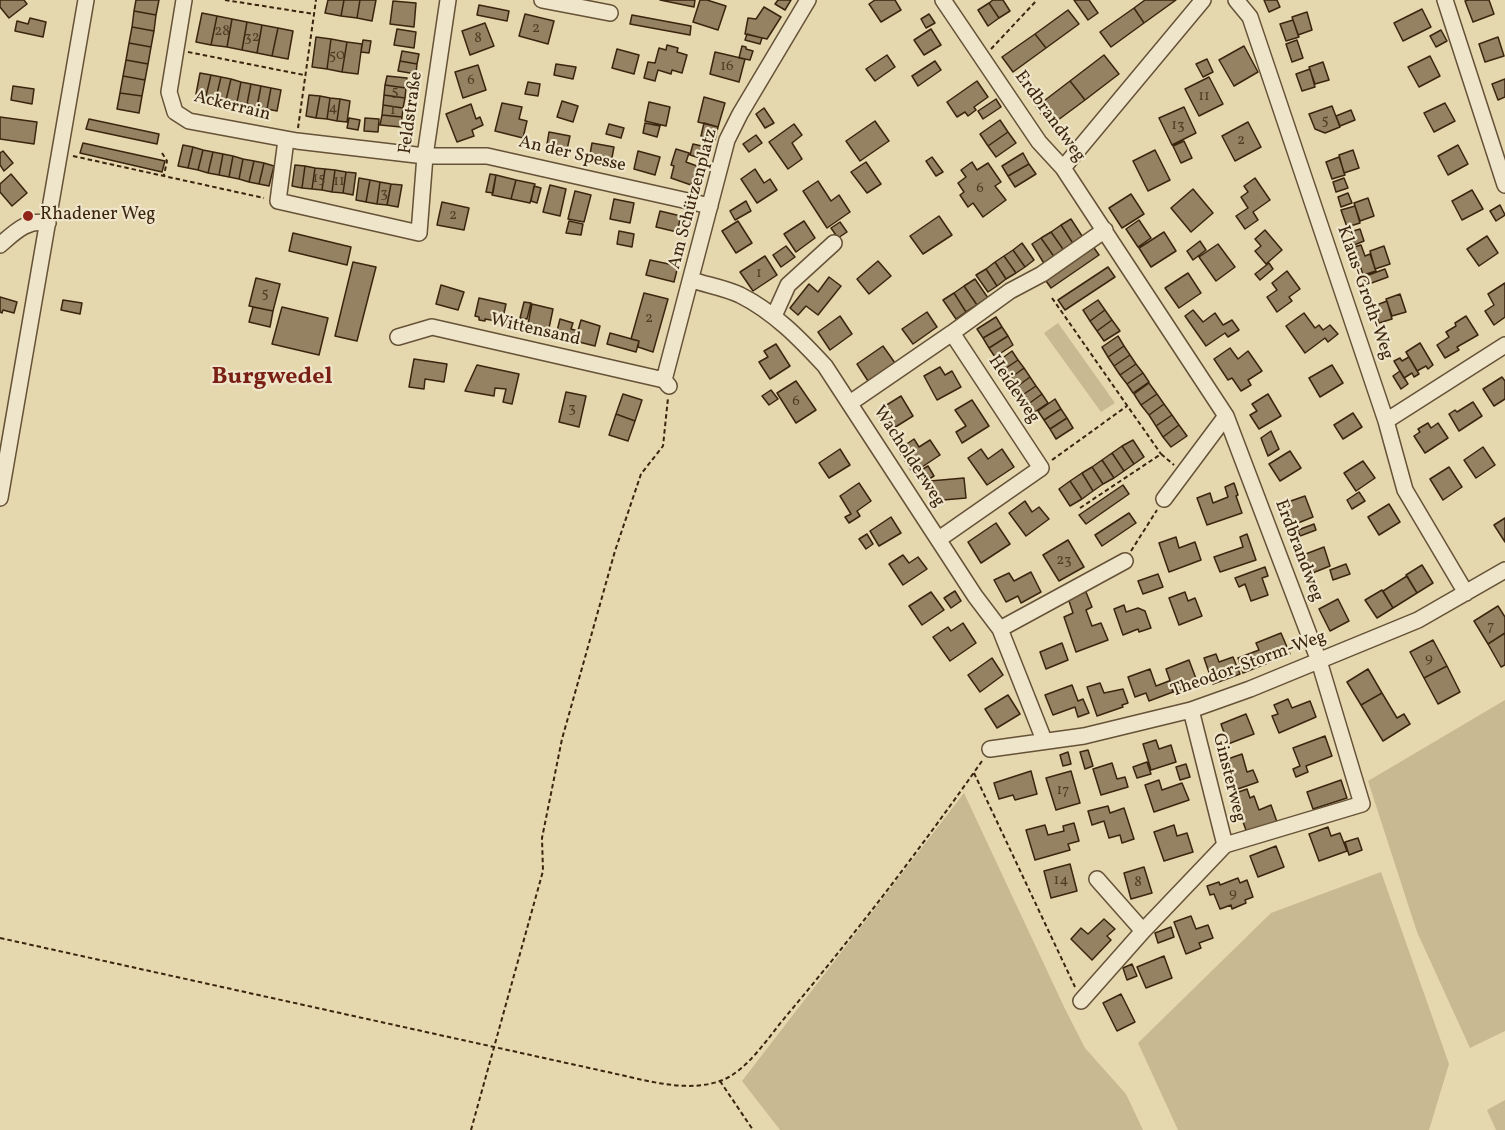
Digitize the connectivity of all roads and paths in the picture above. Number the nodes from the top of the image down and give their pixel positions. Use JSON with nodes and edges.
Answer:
{"nodes":[{"id":1,"x":86,"y":0,"type":"edge"},
{"id":2,"x":184,"y":0,"type":"edge"},
{"id":3,"x":225,"y":0,"type":"edge"},
{"id":4,"x":316,"y":0,"type":"edge"},
{"id":5,"x":448,"y":0,"type":"edge"},
{"id":6,"x":542,"y":0,"type":"edge"},
{"id":7,"x":808,"y":0,"type":"edge"},
{"id":8,"x":943,"y":0,"type":"edge"},
{"id":9,"x":1037,"y":0,"type":"edge"},
{"id":10,"x":1203,"y":0,"type":"edge"},
{"id":11,"x":1236,"y":0,"type":"edge"},
{"id":12,"x":1445,"y":0,"type":"edge"},
{"id":13,"x":610,"y":13,"type":"dead end"},
{"id":14,"x":314,"y":14,"type":"junction"},
{"id":15,"x":176,"y":50,"type":"junction"},
{"id":16,"x":983,"y":57,"type":"junction"},
{"id":17,"x":304,"y":75,"type":"junction"},
{"id":18,"x":291,"y":141,"type":"junction"},
{"id":19,"x":162,"y":153,"type":"dead end"},
{"id":20,"x":73,"y":156,"type":"dead end"},
{"id":21,"x":425,"y":156,"type":"junction"},
{"id":22,"x":1063,"y":168,"type":"junction"},
{"id":23,"x":164,"y":176,"type":"junction"},
{"id":24,"x":1505,"y":185,"type":"edge"},
{"id":25,"x":278,"y":201,"type":"junction"},
{"id":26,"x":710,"y":206,"type":"junction"},
{"id":27,"x":48,"y":223,"type":"junction"},
{"id":28,"x":1105,"y":230,"type":"junction"},
{"id":29,"x":834,"y":243,"type":"dead end"},
{"id":30,"x":0,"y":244,"type":"edge"},
{"id":31,"x":692,"y":280,"type":"junction"},
{"id":32,"x":1052,"y":298,"type":"dead end"},
{"id":33,"x":774,"y":316,"type":"junction"},
{"id":34,"x":952,"y":333,"type":"junction"},
{"id":35,"x":398,"y":337,"type":"dead end"},
{"id":36,"x":1505,"y":345,"type":"edge"},
{"id":37,"x":666,"y":383,"type":"junction"},
{"id":38,"x":850,"y":403,"type":"junction"},
{"id":39,"x":1127,"y":406,"type":"junction"},
{"id":40,"x":1226,"y":416,"type":"junction"},
{"id":41,"x":1386,"y":421,"type":"junction"},
{"id":42,"x":1161,"y":454,"type":"junction"},
{"id":43,"x":1041,"y":468,"type":"junction"},
{"id":44,"x":1183,"y":473,"type":"junction"},
{"id":45,"x":0,"y":498,"type":"edge"},
{"id":46,"x":1164,"y":499,"type":"joint"},
{"id":47,"x":1080,"y":508,"type":"dead end"},
{"id":48,"x":939,"y":539,"type":"junction"},
{"id":49,"x":1125,"y":561,"type":"joint"},
{"id":50,"x":1505,"y":570,"type":"edge"},
{"id":51,"x":1466,"y":593,"type":"junction"},
{"id":52,"x":1000,"y":629,"type":"junction"},
{"id":53,"x":1319,"y":661,"type":"junction"},
{"id":54,"x":1191,"y":710,"type":"junction"},
{"id":55,"x":1044,"y":741,"type":"junction"},
{"id":56,"x":990,"y":749,"type":"joint"},
{"id":57,"x":974,"y":773,"type":"junction"},
{"id":58,"x":1225,"y":845,"type":"junction"},
{"id":59,"x":1097,"y":879,"type":"dead end"},
{"id":60,"x":1143,"y":930,"type":"junction"},
{"id":61,"x":0,"y":938,"type":"edge"},
{"id":62,"x":1081,"y":1000,"type":"joint"},
{"id":63,"x":494,"y":1047,"type":"junction"},
{"id":64,"x":720,"y":1081,"type":"junction"},
{"id":65,"x":471,"y":1130,"type":"edge"},
{"id":66,"x":753,"y":1130,"type":"edge"}],
"edges":[{"from":1,"to":27,"type":"street"},
{"from":2,"to":15,"type":"street","name":"Ackerrain"},
{"from":3,"to":14,"type":"path"},
{"from":4,"to":14,"type":"path"},
{"from":5,"to":21,"type":"street","name":"Feldstraße"},
{"from":6,"to":13,"type":"street"},
{"from":7,"to":26,"type":"street","name":"Am Schützenplatz"},
{"from":8,"to":16,"type":"street","name":"Erdbrandweg"},
{"from":9,"to":16,"type":"path"},
{"from":10,"to":22,"type":"street"},
{"from":11,"to":41,"type":"street","name":"Klaus-Groth-Weg"},
{"from":12,"to":24,"type":"street"},
{"from":14,"to":17,"type":"path"},
{"from":15,"to":17,"type":"path"},
{"from":15,"to":18,"type":"street","name":"Ackerrain"},
{"from":16,"to":22,"type":"street","name":"Erdbrandweg"},
{"from":17,"to":18,"type":"path"},
{"from":18,"to":21,"type":"street","name":"Ackerrain"},
{"from":18,"to":25,"type":"street","name":"Ackerrain"},
{"from":19,"to":23,"type":"path"},
{"from":20,"to":23,"type":"path"},
{"from":21,"to":25,"type":"street","name":"Feldstraße"},
{"from":21,"to":26,"type":"street","name":"An der Spesse"},
{"from":22,"to":28,"type":"street","name":"Erdbrandweg"},
{"from":23,"to":25,"type":"path"},
{"from":26,"to":31,"type":"street","name":"Am Schützenplatz"},
{"from":27,"to":30,"type":"street"},
{"from":27,"to":45,"type":"street"},
{"from":28,"to":34,"type":"street"},
{"from":28,"to":40,"type":"street","name":"Erdbrandweg"},
{"from":29,"to":33,"type":"street"},
{"from":31,"to":33,"type":"street","name":"Wacholderweg"},
{"from":31,"to":37,"type":"street","name":"Am Schützenplatz"},
{"from":32,"to":39,"type":"path"},
{"from":33,"to":38,"type":"street","name":"Wacholderweg"},
{"from":34,"to":38,"type":"street"},
{"from":34,"to":43,"type":"street","name":"Heideweg"},
{"from":35,"to":37,"type":"street","name":"Wittensand"},
{"from":36,"to":41,"type":"street"},
{"from":37,"to":63,"type":"path"},
{"from":38,"to":48,"type":"street","name":"Wacholderweg"},
{"from":39,"to":42,"type":"path"},
{"from":39,"to":43,"type":"path"},
{"from":40,"to":44,"type":"street"},
{"from":40,"to":53,"type":"street","name":"Erdbrandweg"},
{"from":41,"to":51,"type":"street","name":"Klaus-Groth-Weg"},
{"from":42,"to":44,"type":"path"},
{"from":42,"to":47,"type":"path"},
{"from":43,"to":48,"type":"street"},
{"from":44,"to":46,"type":"street"},
{"from":46,"to":49,"type":"path"},
{"from":48,"to":52,"type":"street","name":"Wacholderweg"},
{"from":49,"to":52,"type":"street"},
{"from":50,"to":51,"type":"street","name":"Theodor-Storm-Weg"},
{"from":51,"to":53,"type":"street","name":"Theodor-Storm-Weg"},
{"from":52,"to":55,"type":"street","name":"Wacholderweg"},
{"from":53,"to":54,"type":"street","name":"Theodor-Storm-Weg"},
{"from":53,"to":58,"type":"street","name":"Erdbrandweg"},
{"from":54,"to":55,"type":"street","name":"Theodor-Storm-Weg"},
{"from":54,"to":58,"type":"street","name":"Ginsterweg"},
{"from":55,"to":56,"type":"street","name":"Theodor-Storm-Weg"},
{"from":56,"to":57,"type":"path"},
{"from":57,"to":62,"type":"path"},
{"from":57,"to":64,"type":"path"},
{"from":58,"to":60,"type":"street","name":"Ginsterweg"},
{"from":59,"to":60,"type":"street"},
{"from":60,"to":62,"type":"street","name":"Ginsterweg"},
{"from":61,"to":63,"type":"path"},
{"from":63,"to":64,"type":"path"},
{"from":63,"to":65,"type":"path"},
{"from":64,"to":66,"type":"path"}]}
